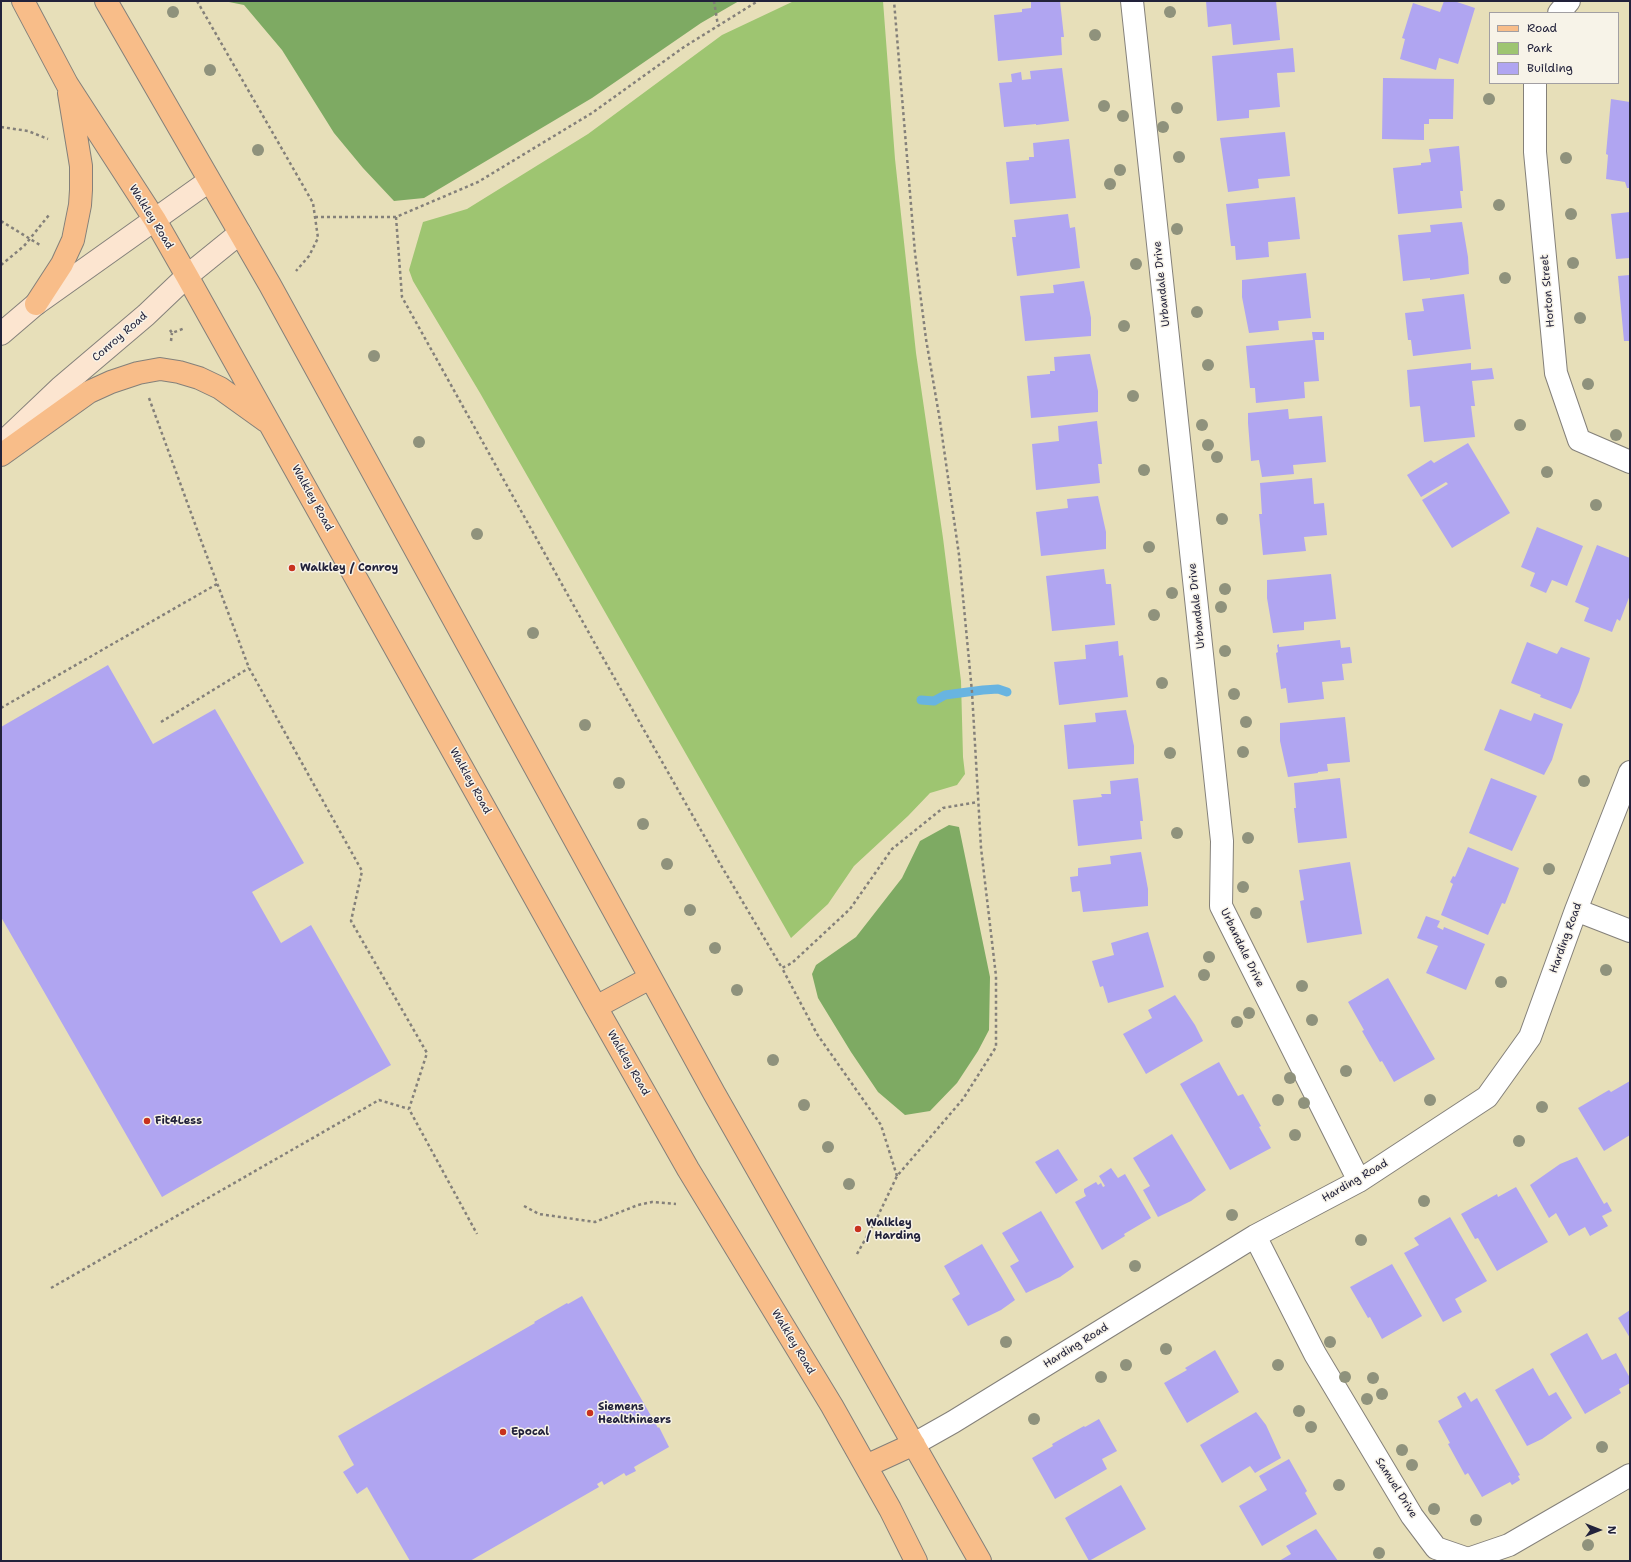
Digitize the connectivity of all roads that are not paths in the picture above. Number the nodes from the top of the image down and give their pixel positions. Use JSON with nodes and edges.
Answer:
{"nodes":[{"id":1,"x":23,"y":1,"type":"edge"},
{"id":2,"x":106,"y":1,"type":"edge"},
{"id":3,"x":1132,"y":1,"type":"edge"},
{"id":4,"x":1569,"y":1,"type":"edge"},
{"id":5,"x":1560,"y":12,"type":"edge"},
{"id":6,"x":67,"y":84,"type":"junction"},
{"id":7,"x":1536,"y":84,"type":"edge"},
{"id":8,"x":210,"y":181,"type":"junction"},
{"id":9,"x":155,"y":220,"type":"junction"},
{"id":10,"x":240,"y":233,"type":"junction"},
{"id":11,"x":188,"y":276,"type":"junction"},
{"id":12,"x":36,"y":304,"type":"junction"},
{"id":13,"x":1,"y":334,"type":"edge"},
{"id":14,"x":272,"y":426,"type":"junction"},
{"id":15,"x":1,"y":444,"type":"edge"},
{"id":16,"x":1,"y":455,"type":"edge"},
{"id":17,"x":1630,"y":462,"type":"edge"},
{"id":18,"x":1630,"y":772,"type":"edge"},
{"id":19,"x":1576,"y":910,"type":"junction"},
{"id":20,"x":1630,"y":930,"type":"edge"},
{"id":21,"x":650,"y":978,"type":"junction"},
{"id":22,"x":596,"y":1007,"type":"junction"},
{"id":23,"x":1359,"y":1181,"type":"junction"},
{"id":24,"x":1255,"y":1236,"type":"junction"},
{"id":25,"x":914,"y":1444,"type":"junction"},
{"id":26,"x":866,"y":1466,"type":"junction"},
{"id":27,"x":1630,"y":1475,"type":"edge"},
{"id":28,"x":916,"y":1561,"type":"edge"},
{"id":29,"x":980,"y":1561,"type":"edge"}],
"edges":[{"from":1,"to":6,"type":"main road","name":"Walkley Road"},
{"from":2,"to":8,"type":"main road"},
{"from":3,"to":23,"type":"street","name":"Urbandale Drive"},
{"from":4,"to":5,"type":"street"},
{"from":6,"to":9,"type":"main road","name":"Walkley Road"},
{"from":6,"to":12,"type":"main road"},
{"from":7,"to":17,"type":"street","name":"Horton Street"},
{"from":8,"to":9,"type":"main road"},
{"from":8,"to":10,"type":"main road"},
{"from":9,"to":11,"type":"main road","name":"Walkley Road"},
{"from":9,"to":12,"type":"main road"},
{"from":10,"to":11,"type":"main road","name":"Conroy Road"},
{"from":10,"to":21,"type":"main road"},
{"from":11,"to":14,"type":"main road","name":"Walkley Road"},
{"from":11,"to":15,"type":"main road","name":"Conroy Road"},
{"from":12,"to":13,"type":"main road"},
{"from":14,"to":16,"type":"main road"},
{"from":14,"to":22,"type":"main road","name":"Walkley Road"},
{"from":18,"to":19,"type":"street","name":"Harding Road"},
{"from":19,"to":20,"type":"street"},
{"from":19,"to":23,"type":"street","name":"Harding Road"},
{"from":21,"to":22,"type":"main road"},
{"from":21,"to":25,"type":"main road"},
{"from":22,"to":26,"type":"main road","name":"Walkley Road"},
{"from":23,"to":24,"type":"street","name":"Harding Road"},
{"from":24,"to":25,"type":"street","name":"Harding Road"},
{"from":24,"to":27,"type":"street","name":"Samuel Drive"},
{"from":25,"to":26,"type":"main road"},
{"from":25,"to":29,"type":"main road"},
{"from":26,"to":28,"type":"main road","name":"Walkley Road"}]}
